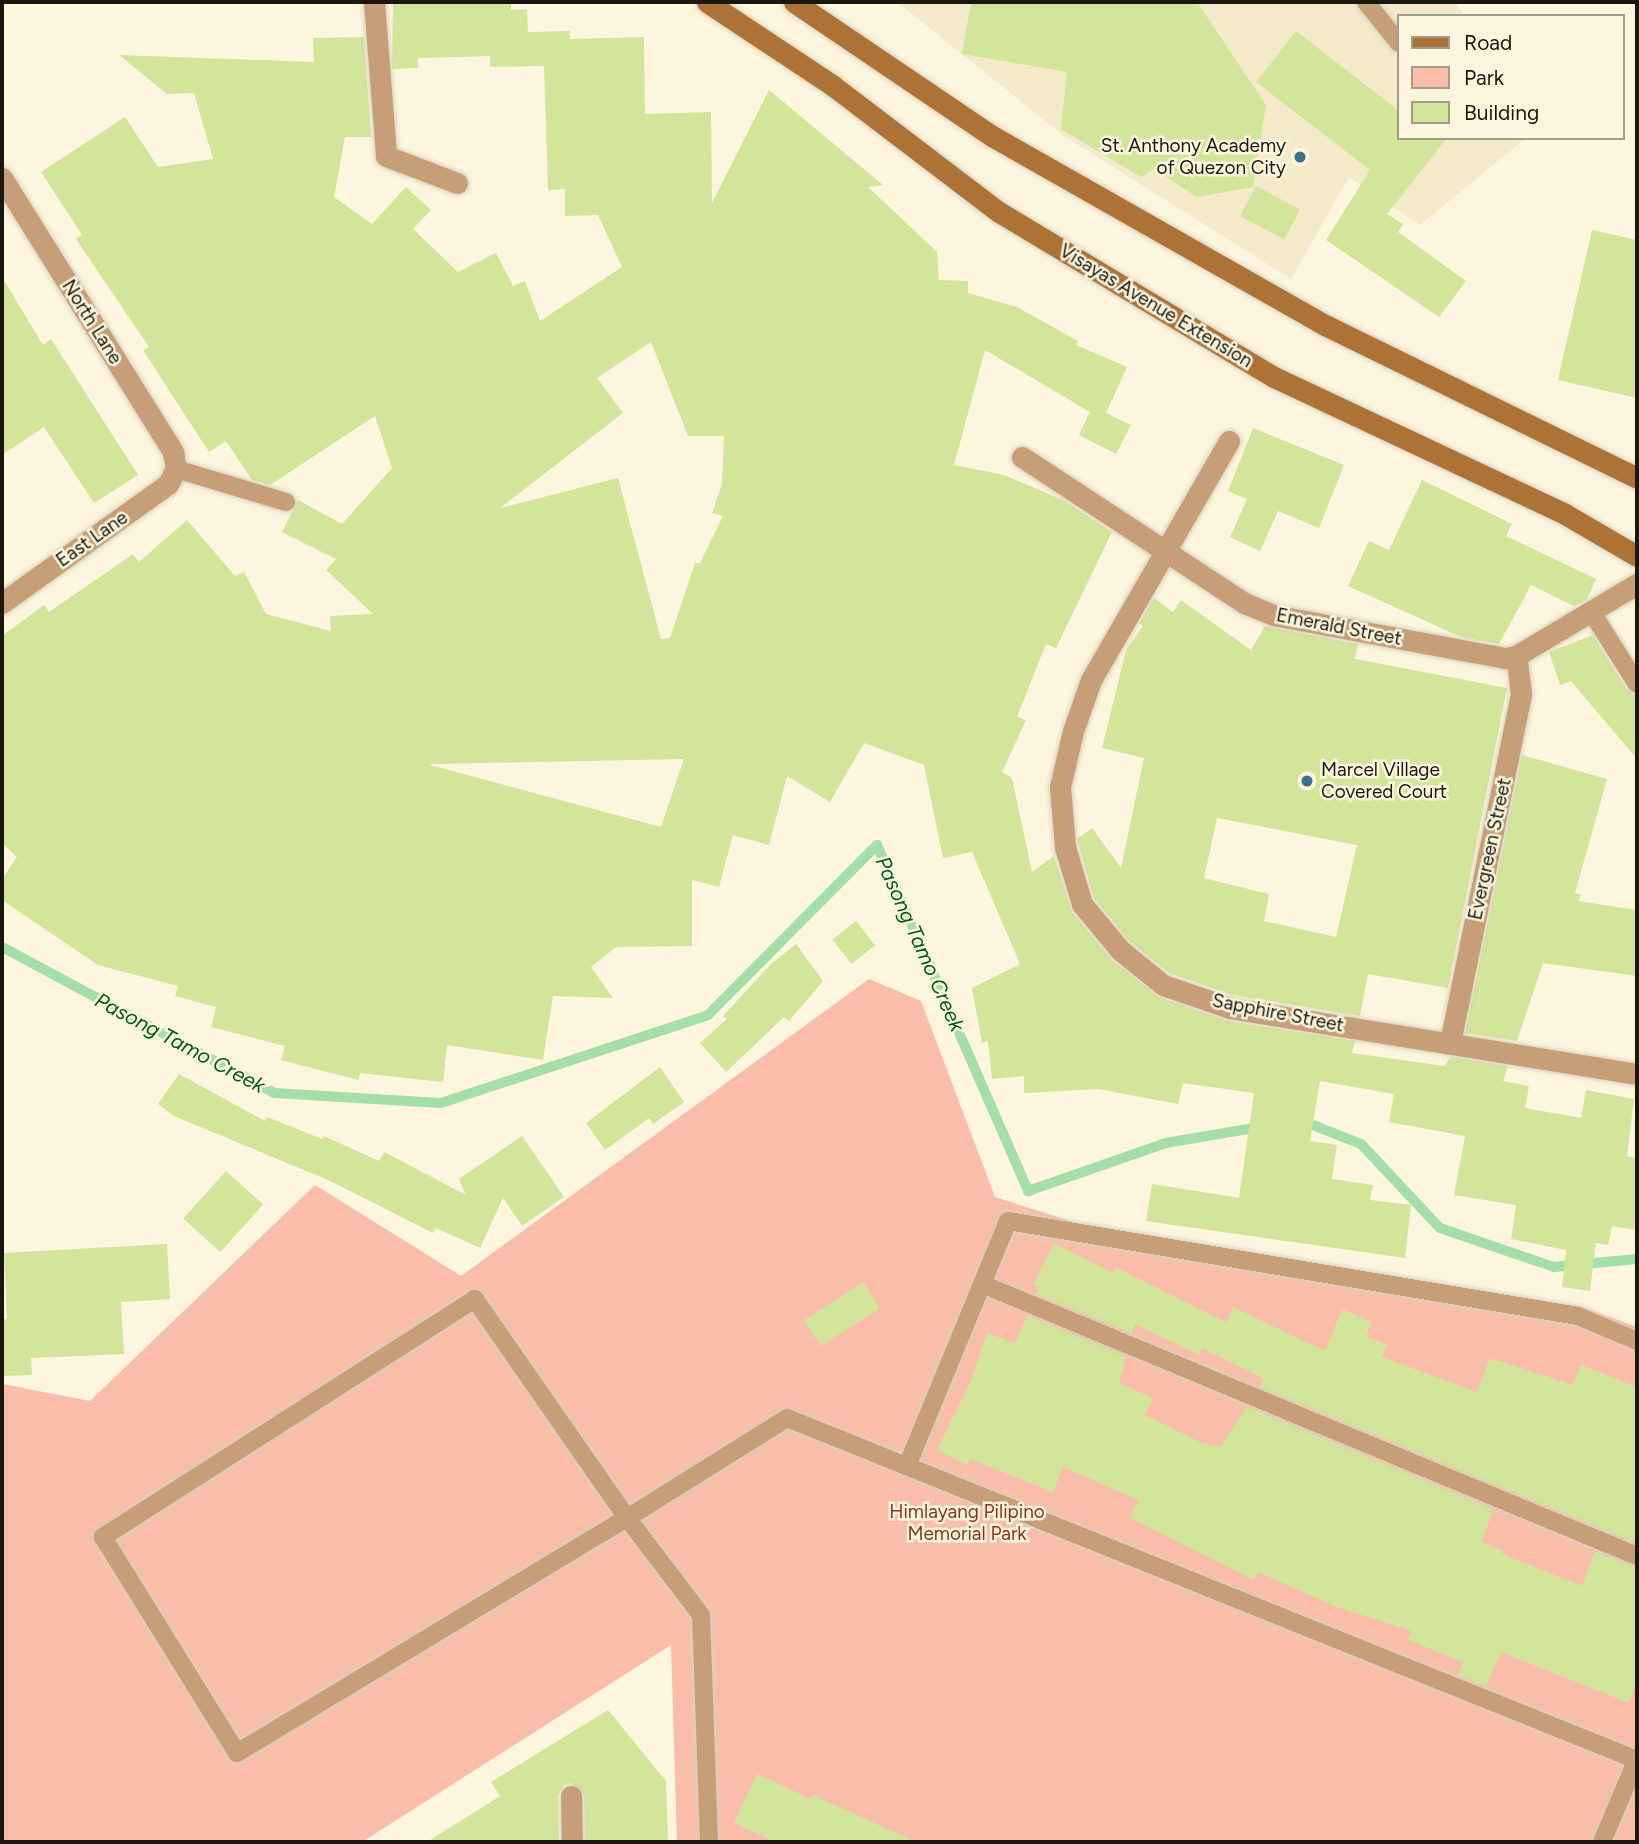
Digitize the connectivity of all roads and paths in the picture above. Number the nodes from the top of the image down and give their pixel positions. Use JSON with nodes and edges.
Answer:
{"nodes":[{"id":1,"x":374,"y":2,"type":"edge"},
{"id":2,"x":707,"y":2,"type":"edge"},
{"id":3,"x":794,"y":2,"type":"edge"},
{"id":4,"x":1366,"y":2,"type":"edge"},
{"id":5,"x":826,"y":11,"type":"edge"},
{"id":6,"x":1398,"y":42,"type":"edge"},
{"id":7,"x":2,"y":178,"type":"edge"},
{"id":8,"x":457,"y":183,"type":"dead end"},
{"id":9,"x":1229,"y":441,"type":"dead end"},
{"id":10,"x":1022,"y":457,"type":"dead end"},
{"id":11,"x":176,"y":469,"type":"junction"},
{"id":12,"x":1637,"y":478,"type":"edge"},
{"id":13,"x":286,"y":502,"type":"dead end"},
{"id":14,"x":1164,"y":551,"type":"junction"},
{"id":15,"x":1637,"y":556,"type":"edge"},
{"id":16,"x":1637,"y":584,"type":"edge"},
{"id":17,"x":2,"y":603,"type":"edge"},
{"id":18,"x":1591,"y":611,"type":"junction"},
{"id":19,"x":1516,"y":656,"type":"junction"},
{"id":20,"x":1637,"y":684,"type":"edge"},
{"id":21,"x":1450,"y":1043,"type":"junction"},
{"id":22,"x":1637,"y":1074,"type":"edge"},
{"id":23,"x":982,"y":1284,"type":"junction"},
{"id":24,"x":1637,"y":1341,"type":"edge"},
{"id":25,"x":907,"y":1466,"type":"junction"},
{"id":26,"x":627,"y":1518,"type":"junction"},
{"id":27,"x":1637,"y":1556,"type":"edge"},
{"id":28,"x":1637,"y":1760,"type":"edge"},
{"id":29,"x":571,"y":1796,"type":"dead end"},
{"id":30,"x":572,"y":1842,"type":"edge"},
{"id":31,"x":709,"y":1842,"type":"edge"},
{"id":32,"x":1602,"y":1842,"type":"edge"}],
"edges":[{"from":1,"to":8,"type":"street"},
{"from":2,"to":15,"type":"street","name":"Visayas Avenue Extension"},
{"from":3,"to":5,"type":"street"},
{"from":4,"to":6,"type":"lane"},
{"from":5,"to":12,"type":"street"},
{"from":7,"to":11,"type":"street","name":"North Lane"},
{"from":9,"to":14,"type":"street","name":"Sapphire Street"},
{"from":10,"to":14,"type":"street","name":"Emerald Street"},
{"from":11,"to":13,"type":"lane"},
{"from":11,"to":17,"type":"street","name":"East Lane"},
{"from":14,"to":19,"type":"street","name":"Emerald Street"},
{"from":14,"to":21,"type":"street","name":"Sapphire Street"},
{"from":16,"to":18,"type":"street"},
{"from":18,"to":19,"type":"street"},
{"from":18,"to":20,"type":"lane"},
{"from":19,"to":21,"type":"street","name":"Evergreen Street"},
{"from":21,"to":22,"type":"street","name":"Sapphire Street"},
{"from":23,"to":24,"type":"lane"},
{"from":23,"to":25,"type":"lane"},
{"from":23,"to":27,"type":"lane"},
{"from":25,"to":26,"type":"lane"},
{"from":25,"to":28,"type":"lane"},
{"from":26,"to":26,"type":"lane"},
{"from":26,"to":31,"type":"lane"},
{"from":28,"to":32,"type":"lane"},
{"from":29,"to":30,"type":"street"}]}
